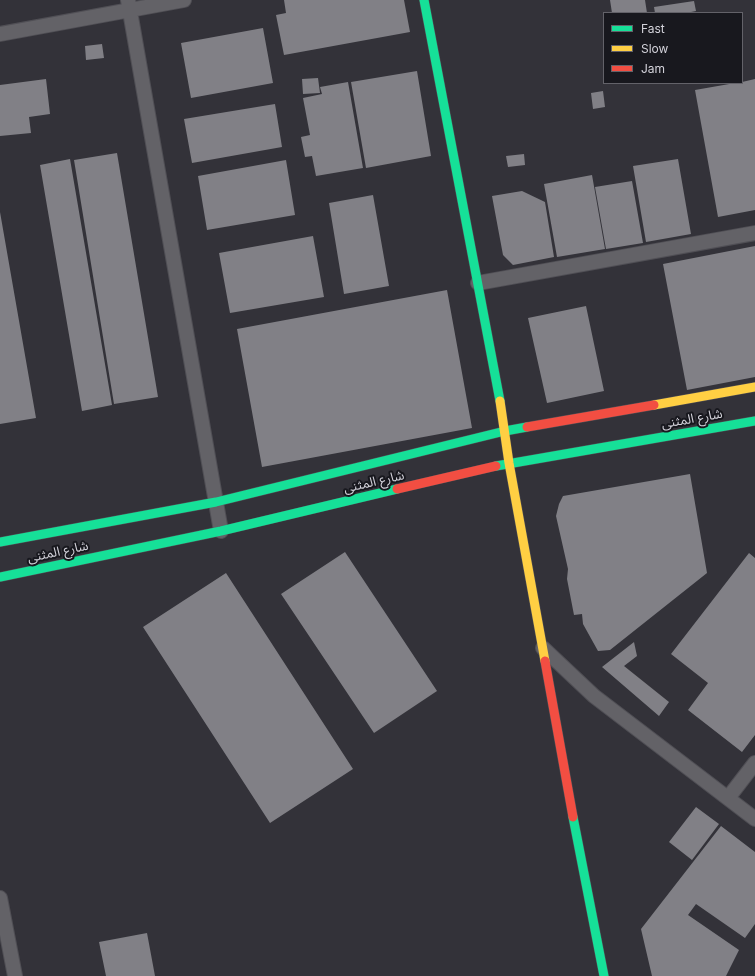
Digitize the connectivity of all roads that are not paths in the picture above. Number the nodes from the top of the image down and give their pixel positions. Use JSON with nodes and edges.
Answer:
{"nodes":[{"id":1,"x":184,"y":0,"type":"edge"},
{"id":2,"x":424,"y":0,"type":"edge"},
{"id":3,"x":129,"y":5,"type":"edge"},
{"id":4,"x":0,"y":34,"type":"edge"},
{"id":5,"x":755,"y":233,"type":"edge"},
{"id":6,"x":478,"y":283,"type":"junction"},
{"id":7,"x":755,"y":387,"type":"edge"},
{"id":8,"x":755,"y":421,"type":"edge"},
{"id":9,"x":505,"y":431,"type":"junction"},
{"id":10,"x":509,"y":463,"type":"junction"},
{"id":11,"x":216,"y":502,"type":"junction"},
{"id":12,"x":221,"y":531,"type":"junction"},
{"id":13,"x":0,"y":542,"type":"edge"},
{"id":14,"x":0,"y":577,"type":"edge"},
{"id":15,"x":543,"y":648,"type":"junction"},
{"id":16,"x":755,"y":763,"type":"edge"},
{"id":17,"x":728,"y":798,"type":"junction"},
{"id":18,"x":755,"y":819,"type":"edge"},
{"id":19,"x":0,"y":898,"type":"edge"},
{"id":20,"x":14,"y":976,"type":"edge"},
{"id":21,"x":604,"y":976,"type":"edge"}],
"edges":[{"from":1,"to":3,"type":"street"},
{"from":2,"to":6,"type":"street"},
{"from":3,"to":4,"type":"street"},
{"from":3,"to":11,"type":"street"},
{"from":5,"to":6,"type":"street"},
{"from":6,"to":9,"type":"street"},
{"from":7,"to":9,"type":"street","name":"شارع المثنى"},
{"from":8,"to":10,"type":"street","name":"شارع المثنى"},
{"from":9,"to":10,"type":"street"},
{"from":9,"to":11,"type":"street","name":"شارع المثنى"},
{"from":10,"to":12,"type":"street","name":"شارع المثنى"},
{"from":10,"to":15,"type":"street"},
{"from":11,"to":12,"type":"street"},
{"from":11,"to":13,"type":"street","name":"شارع المثنى"},
{"from":12,"to":14,"type":"street","name":"شارع المثنى"},
{"from":15,"to":17,"type":"street"},
{"from":15,"to":21,"type":"street"},
{"from":16,"to":17,"type":"street"},
{"from":17,"to":18,"type":"street"},
{"from":19,"to":20,"type":"street"}]}
